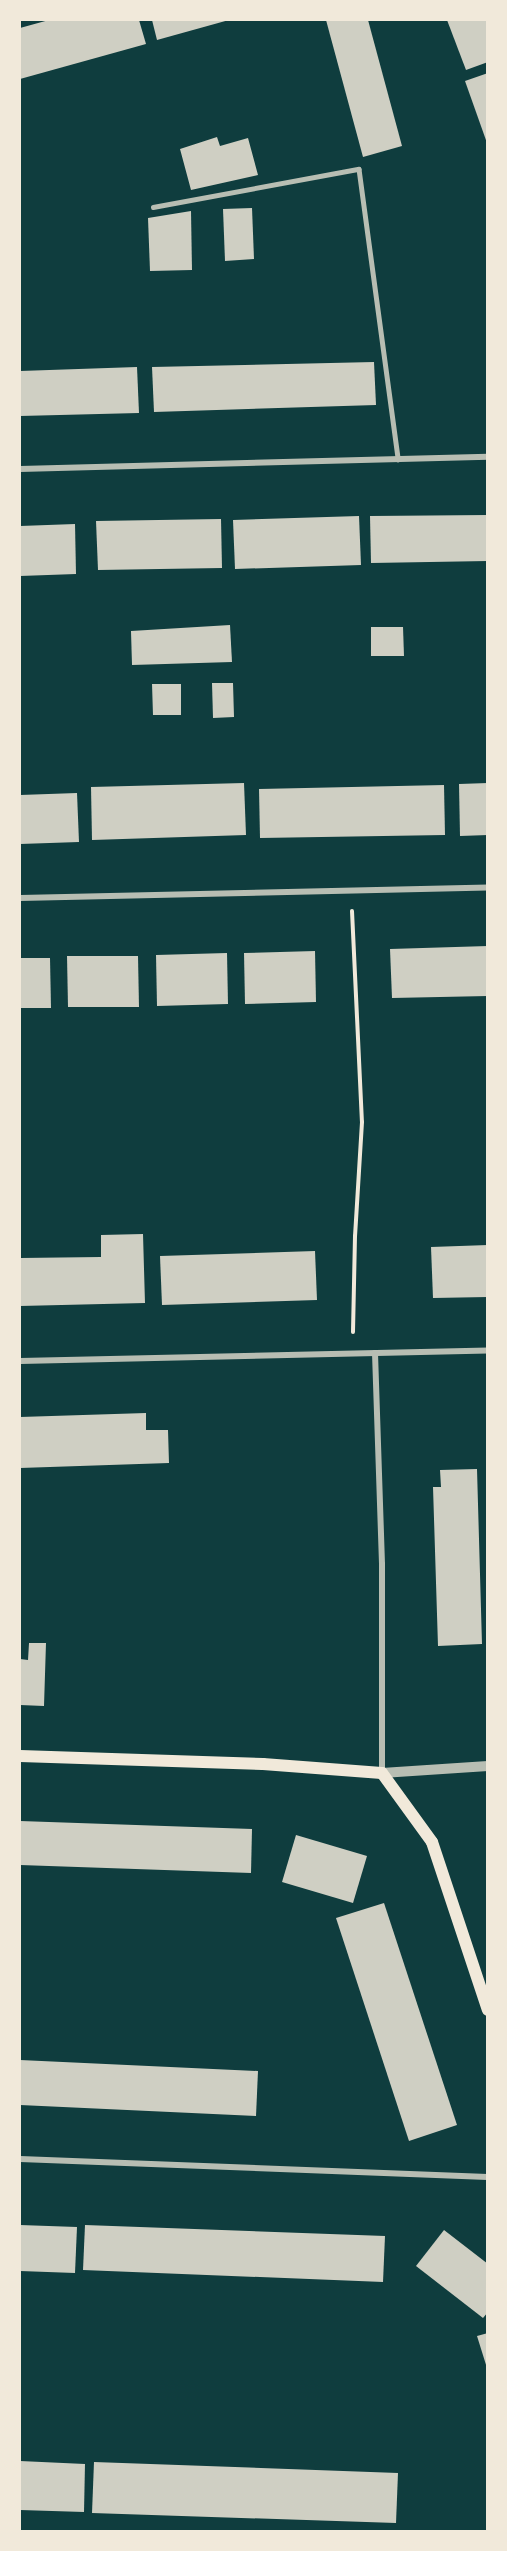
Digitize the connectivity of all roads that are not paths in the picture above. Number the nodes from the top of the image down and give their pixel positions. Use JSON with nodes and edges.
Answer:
{"nodes":[{"id":1,"x":153,"y":207,"type":"dead end"},
{"id":2,"x":488,"y":457,"type":"edge"},
{"id":3,"x":398,"y":459,"type":"junction"},
{"id":4,"x":20,"y":469,"type":"edge"},
{"id":5,"x":488,"y":887,"type":"edge"},
{"id":6,"x":20,"y":898,"type":"edge"},
{"id":7,"x":488,"y":1350,"type":"edge"},
{"id":8,"x":375,"y":1353,"type":"junction"},
{"id":9,"x":20,"y":1361,"type":"edge"},
{"id":10,"x":20,"y":1756,"type":"edge"},
{"id":11,"x":488,"y":1766,"type":"edge"},
{"id":12,"x":382,"y":1773,"type":"junction"},
{"id":13,"x":488,"y":2010,"type":"edge"},
{"id":14,"x":20,"y":2159,"type":"edge"},
{"id":15,"x":488,"y":2176,"type":"edge"}],
"edges":[{"from":1,"to":3,"type":"lane"},
{"from":2,"to":3,"type":"street"},
{"from":3,"to":4,"type":"street"},
{"from":5,"to":6,"type":"street"},
{"from":7,"to":8,"type":"street"},
{"from":8,"to":9,"type":"street"},
{"from":8,"to":12,"type":"street"},
{"from":10,"to":12,"type":"main road"},
{"from":11,"to":12,"type":"street"},
{"from":12,"to":13,"type":"main road"},
{"from":14,"to":15,"type":"street"}]}
